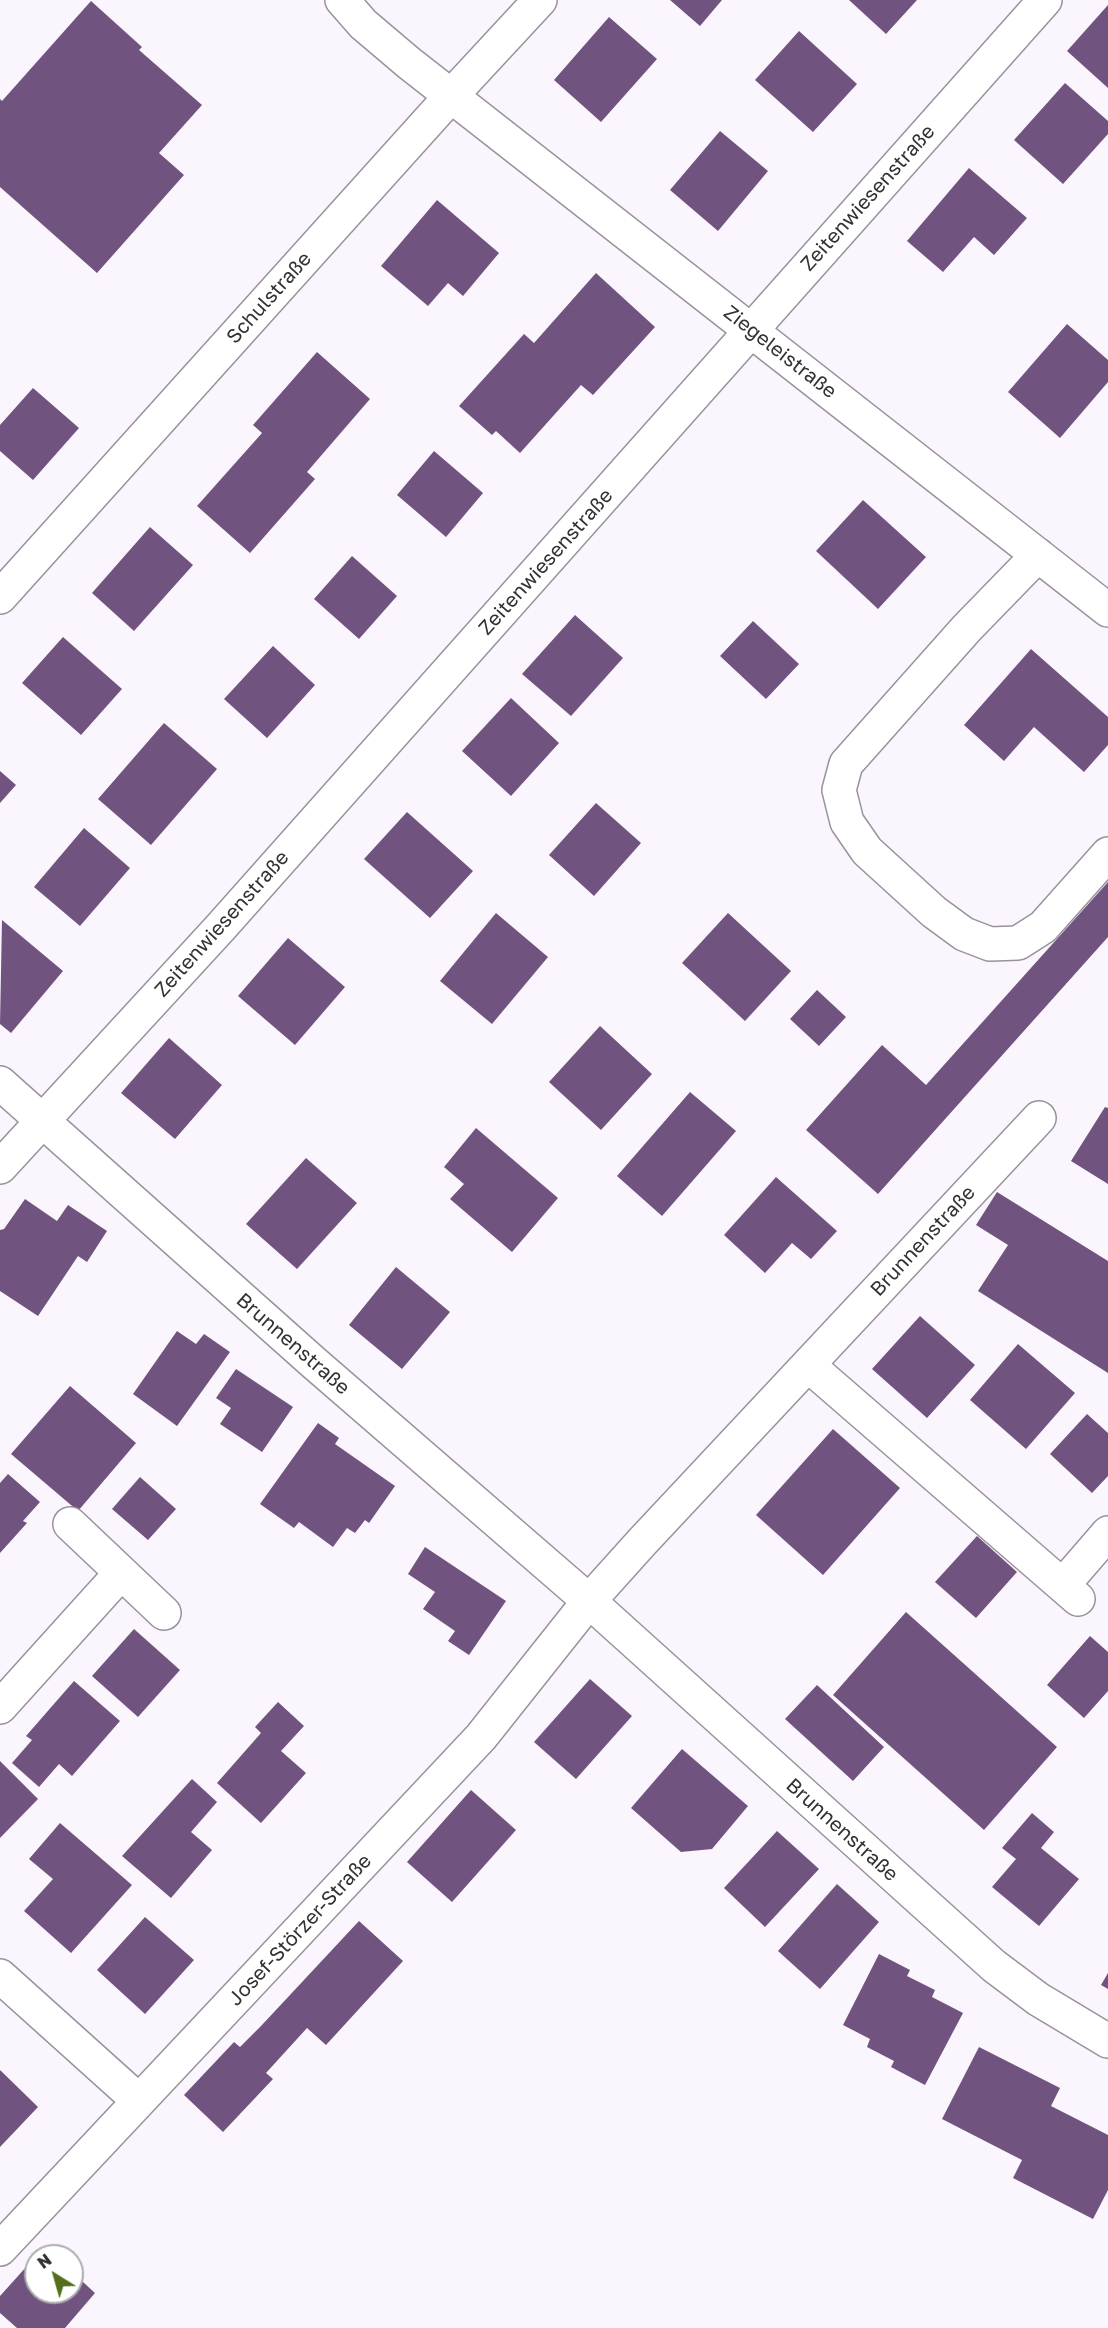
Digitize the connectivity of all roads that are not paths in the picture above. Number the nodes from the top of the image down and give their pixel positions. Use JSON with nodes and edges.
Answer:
{"nodes":[{"id":1,"x":342,"y":0,"type":"edge"},
{"id":2,"x":540,"y":0,"type":"edge"},
{"id":3,"x":1045,"y":0,"type":"edge"},
{"id":4,"x":451,"y":96,"type":"junction"},
{"id":5,"x":751,"y":329,"type":"junction"},
{"id":6,"x":1038,"y":555,"type":"junction"},
{"id":7,"x":0,"y":597,"type":"edge"},
{"id":8,"x":1108,"y":610,"type":"edge"},
{"id":9,"x":1108,"y":854,"type":"edge"},
{"id":10,"x":0,"y":1083,"type":"edge"},
{"id":11,"x":1040,"y":1118,"type":"dead end"},
{"id":12,"x":42,"y":1120,"type":"junction"},
{"id":13,"x":0,"y":1167,"type":"edge"},
{"id":14,"x":808,"y":1365,"type":"junction"},
{"id":15,"x":70,"y":1524,"type":"dead end"},
{"id":16,"x":1108,"y":1533,"type":"edge"},
{"id":17,"x":122,"y":1573,"type":"junction"},
{"id":18,"x":589,"y":1602,"type":"junction"},
{"id":19,"x":164,"y":1613,"type":"dead end"},
{"id":20,"x":0,"y":1707,"type":"edge"},
{"id":21,"x":0,"y":1976,"type":"edge"},
{"id":22,"x":1108,"y":2041,"type":"edge"},
{"id":23,"x":139,"y":2101,"type":"junction"},
{"id":24,"x":0,"y":2249,"type":"edge"}],
"edges":[{"from":1,"to":4,"type":"street","name":"Ziegeleistraße"},
{"from":2,"to":4,"type":"street","name":"Schulstraße"},
{"from":3,"to":5,"type":"street","name":"Zeitenwiesenstraße"},
{"from":4,"to":5,"type":"street","name":"Ziegeleistraße"},
{"from":4,"to":7,"type":"street","name":"Schulstraße"},
{"from":5,"to":6,"type":"street","name":"Ziegeleistraße"},
{"from":5,"to":12,"type":"street","name":"Zeitenwiesenstraße"},
{"from":6,"to":8,"type":"street","name":"Ziegeleistraße"},
{"from":6,"to":9,"type":"street"},
{"from":10,"to":12,"type":"street","name":"Brunnenstraße"},
{"from":11,"to":14,"type":"street","name":"Brunnenstraße"},
{"from":12,"to":13,"type":"street","name":"Zeitenwiesenstraße"},
{"from":12,"to":18,"type":"street","name":"Brunnenstraße"},
{"from":14,"to":16,"type":"street"},
{"from":14,"to":18,"type":"street","name":"Brunnenstraße"},
{"from":15,"to":17,"type":"street"},
{"from":17,"to":19,"type":"street"},
{"from":17,"to":20,"type":"street"},
{"from":18,"to":22,"type":"street","name":"Brunnenstraße"},
{"from":18,"to":23,"type":"street","name":"Josef-Störzer-Straße"},
{"from":21,"to":23,"type":"street"},
{"from":23,"to":24,"type":"street","name":"Josef-Störzer-Straße"}]}
